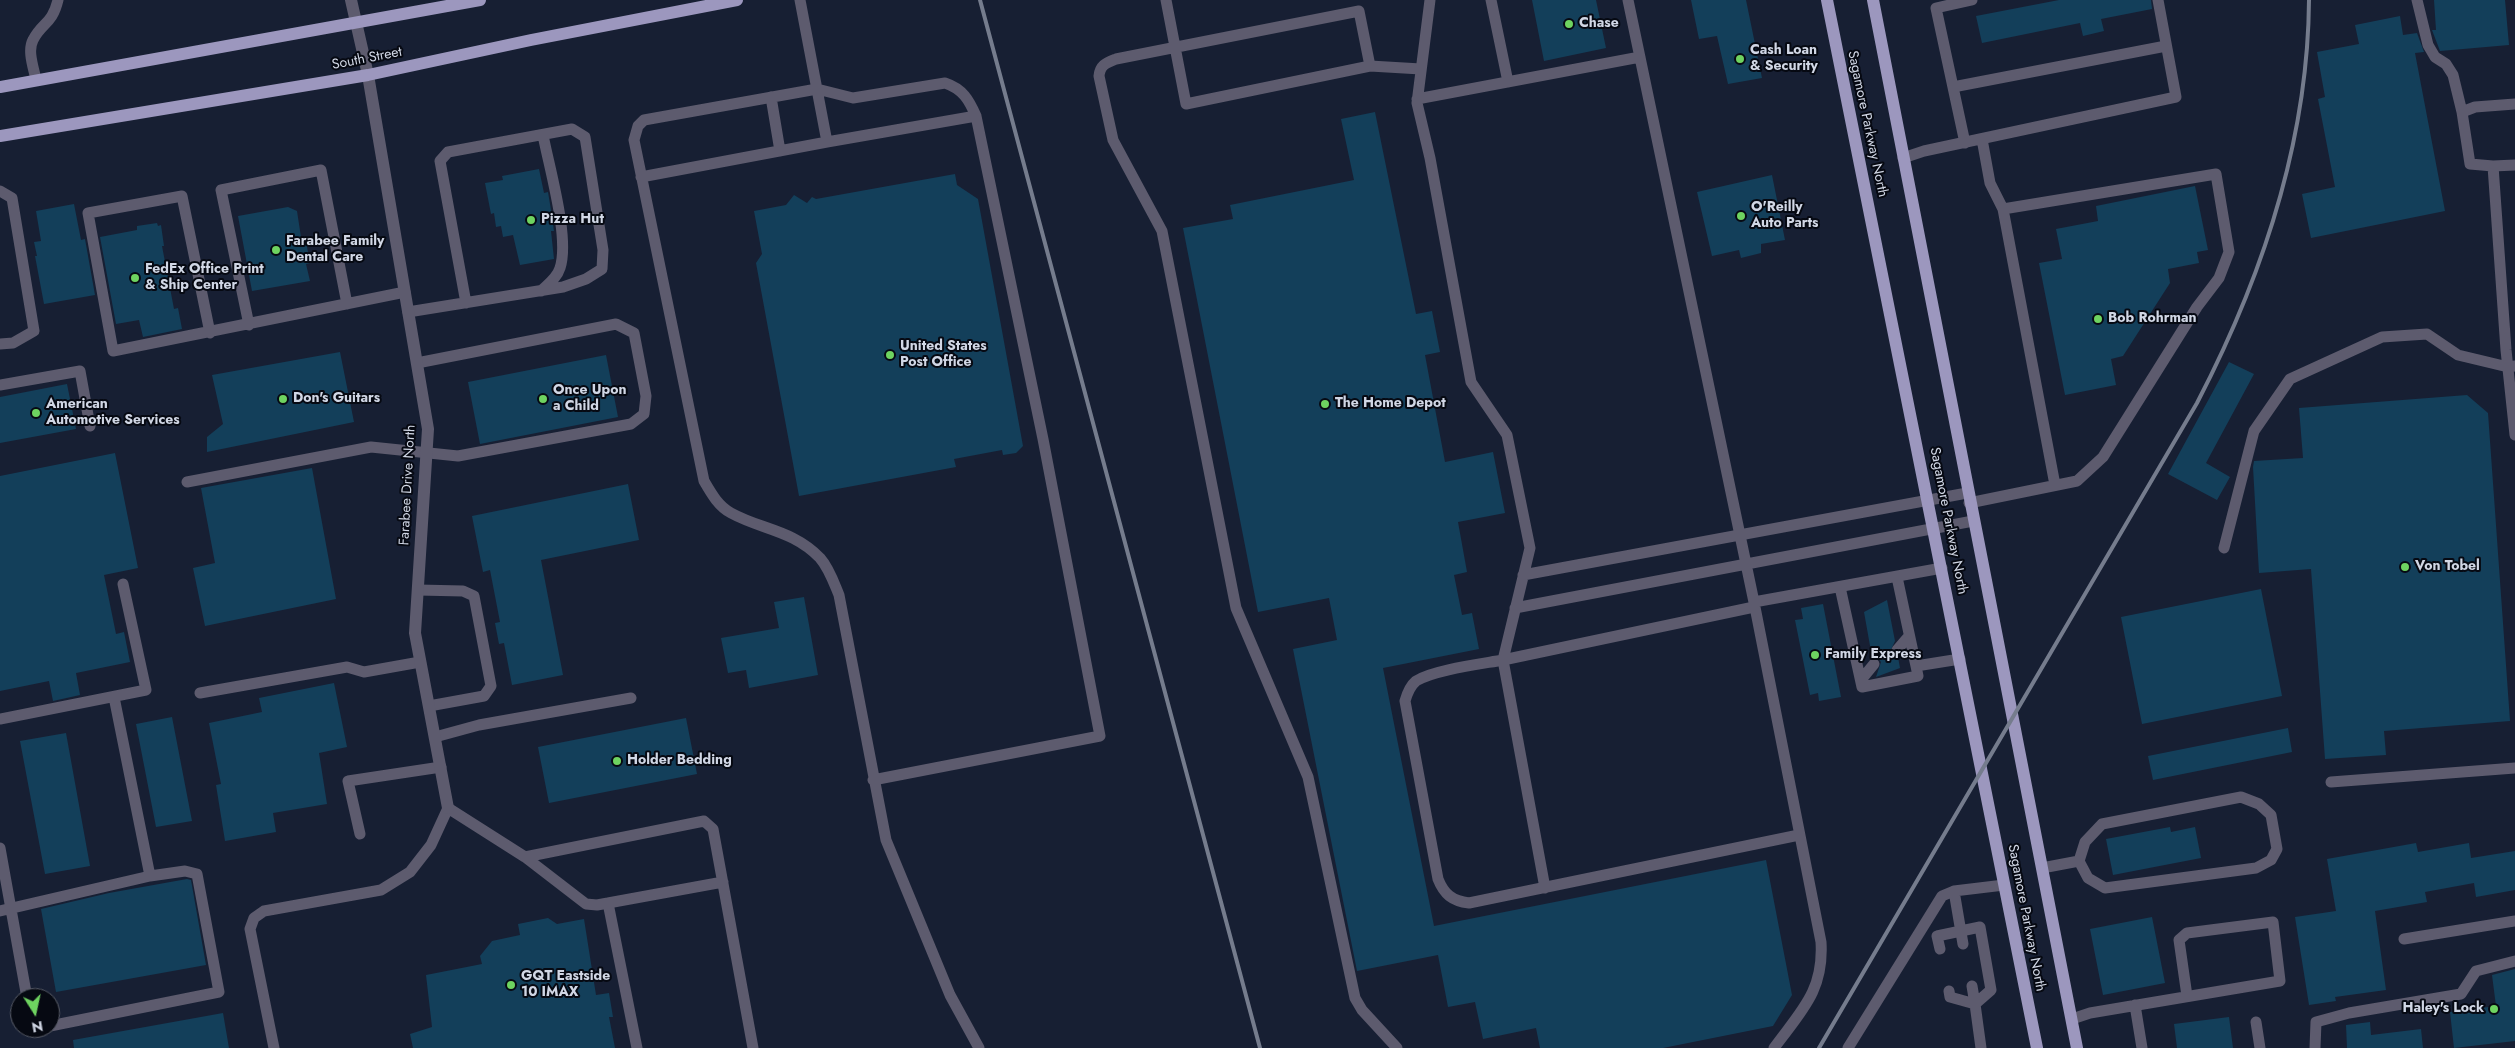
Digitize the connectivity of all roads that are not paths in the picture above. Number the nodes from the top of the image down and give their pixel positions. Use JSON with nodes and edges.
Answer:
{"nodes":[{"id":1,"x":58,"y":0,"type":"edge"},
{"id":2,"x":351,"y":0,"type":"edge"},
{"id":3,"x":480,"y":0,"type":"edge"},
{"id":4,"x":737,"y":0,"type":"edge"},
{"id":5,"x":800,"y":0,"type":"edge"},
{"id":6,"x":1166,"y":0,"type":"edge"},
{"id":7,"x":1430,"y":0,"type":"edge"},
{"id":8,"x":1491,"y":0,"type":"edge"},
{"id":9,"x":1628,"y":0,"type":"edge"},
{"id":10,"x":1827,"y":0,"type":"edge"},
{"id":11,"x":1873,"y":0,"type":"edge"},
{"id":12,"x":1972,"y":0,"type":"edge"},
{"id":13,"x":2158,"y":0,"type":"edge"},
{"id":14,"x":2417,"y":0,"type":"edge"},
{"id":15,"x":356,"y":22,"type":"junction"},
{"id":16,"x":2166,"y":46,"type":"junction"},
{"id":17,"x":1175,"y":47,"type":"junction"},
{"id":18,"x":1640,"y":57,"type":"junction"},
{"id":19,"x":1370,"y":66,"type":"junction"},
{"id":20,"x":1421,"y":70,"type":"junction"},
{"id":21,"x":368,"y":75,"type":"junction"},
{"id":22,"x":36,"y":80,"type":"junction"},
{"id":23,"x":1508,"y":82,"type":"junction"},
{"id":24,"x":0,"y":87,"type":"edge"},
{"id":25,"x":1953,"y":87,"type":"junction"},
{"id":26,"x":817,"y":89,"type":"junction"},
{"id":27,"x":771,"y":97,"type":"junction"},
{"id":28,"x":1417,"y":99,"type":"junction"},
{"id":29,"x":2515,"y":104,"type":"edge"},
{"id":30,"x":2462,"y":112,"type":"junction"},
{"id":31,"x":976,"y":116,"type":"junction"},
{"id":32,"x":542,"y":135,"type":"junction"},
{"id":33,"x":0,"y":136,"type":"edge"},
{"id":34,"x":1982,"y":139,"type":"junction"},
{"id":35,"x":827,"y":142,"type":"junction"},
{"id":36,"x":1965,"y":143,"type":"junction"},
{"id":37,"x":780,"y":151,"type":"junction"},
{"id":38,"x":1903,"y":158,"type":"junction"},
{"id":39,"x":2515,"y":165,"type":"edge"},
{"id":40,"x":2492,"y":166,"type":"junction"},
{"id":41,"x":641,"y":177,"type":"junction"},
{"id":42,"x":0,"y":191,"type":"edge"},
{"id":43,"x":2003,"y":209,"type":"junction"},
{"id":44,"x":541,"y":291,"type":"junction"},
{"id":45,"x":405,"y":292,"type":"junction"},
{"id":46,"x":466,"y":303,"type":"junction"},
{"id":47,"x":347,"y":304,"type":"junction"},
{"id":48,"x":408,"y":312,"type":"junction"},
{"id":49,"x":248,"y":325,"type":"junction"},
{"id":50,"x":210,"y":333,"type":"junction"},
{"id":51,"x":0,"y":344,"type":"edge"},
{"id":52,"x":417,"y":363,"type":"junction"},
{"id":53,"x":2511,"y":367,"type":"edge"},
{"id":54,"x":0,"y":385,"type":"edge"},
{"id":55,"x":90,"y":426,"type":"dead end"},
{"id":56,"x":2515,"y":435,"type":"edge"},
{"id":57,"x":426,"y":453,"type":"junction"},
{"id":58,"x":186,"y":482,"type":"dead end"},
{"id":59,"x":2055,"y":485,"type":"junction"},
{"id":60,"x":1968,"y":498,"type":"junction"},
{"id":61,"x":1929,"y":500,"type":"junction"},
{"id":62,"x":1973,"y":521,"type":"junction"},
{"id":63,"x":1934,"y":529,"type":"junction"},
{"id":64,"x":1740,"y":534,"type":"junction"},
{"id":65,"x":2224,"y":548,"type":"dead end"},
{"id":66,"x":1746,"y":563,"type":"junction"},
{"id":67,"x":1942,"y":568,"type":"junction"},
{"id":68,"x":1523,"y":575,"type":"junction"},
{"id":69,"x":1897,"y":577,"type":"junction"},
{"id":70,"x":123,"y":584,"type":"dead end"},
{"id":71,"x":1840,"y":587,"type":"junction"},
{"id":72,"x":418,"y":590,"type":"junction"},
{"id":73,"x":1754,"y":604,"type":"junction"},
{"id":74,"x":1515,"y":608,"type":"junction"},
{"id":75,"x":1910,"y":636,"type":"junction"},
{"id":76,"x":1897,"y":650,"type":"dead end"},
{"id":77,"x":1960,"y":659,"type":"junction"},
{"id":78,"x":1503,"y":660,"type":"junction"},
{"id":79,"x":420,"y":662,"type":"junction"},
{"id":80,"x":1874,"y":664,"type":"dead end"},
{"id":81,"x":1916,"y":666,"type":"junction"},
{"id":82,"x":1861,"y":680,"type":"junction"},
{"id":83,"x":200,"y":693,"type":"dead end"},
{"id":84,"x":114,"y":697,"type":"junction"},
{"id":85,"x":631,"y":698,"type":"dead end"},
{"id":86,"x":429,"y":706,"type":"junction"},
{"id":87,"x":0,"y":719,"type":"edge"},
{"id":88,"x":435,"y":737,"type":"junction"},
{"id":89,"x":441,"y":767,"type":"junction"},
{"id":90,"x":2515,"y":768,"type":"edge"},
{"id":91,"x":872,"y":780,"type":"junction"},
{"id":92,"x":2331,"y":782,"type":"dead end"},
{"id":93,"x":448,"y":808,"type":"junction"},
{"id":94,"x":360,"y":834,"type":"dead end"},
{"id":95,"x":1799,"y":835,"type":"junction"},
{"id":96,"x":0,"y":848,"type":"edge"},
{"id":97,"x":525,"y":857,"type":"junction"},
{"id":98,"x":2079,"y":861,"type":"junction"},
{"id":99,"x":2042,"y":868,"type":"junction"},
{"id":100,"x":150,"y":876,"type":"junction"},
{"id":101,"x":722,"y":882,"type":"junction"},
{"id":102,"x":2004,"y":885,"type":"junction"},
{"id":103,"x":1545,"y":888,"type":"junction"},
{"id":104,"x":1954,"y":890,"type":"junction"},
{"id":105,"x":608,"y":903,"type":"junction"},
{"id":106,"x":11,"y":906,"type":"junction"},
{"id":107,"x":0,"y":911,"type":"edge"},
{"id":108,"x":2515,"y":921,"type":"edge"},
{"id":109,"x":1960,"y":930,"type":"junction"},
{"id":110,"x":2404,"y":939,"type":"dead end"},
{"id":111,"x":1963,"y":944,"type":"dead end"},
{"id":112,"x":1940,"y":949,"type":"dead end"},
{"id":113,"x":2515,"y":961,"type":"edge"},
{"id":114,"x":1972,"y":986,"type":"dead end"},
{"id":115,"x":25,"y":988,"type":"edge"},
{"id":116,"x":1949,"y":991,"type":"dead end"},
{"id":117,"x":2187,"y":996,"type":"junction"},
{"id":118,"x":1975,"y":1004,"type":"junction"},
{"id":119,"x":2135,"y":1005,"type":"junction"},
{"id":120,"x":2072,"y":1019,"type":"junction"},
{"id":121,"x":2256,"y":1022,"type":"dead end"},
{"id":122,"x":60,"y":1024,"type":"edge"},
{"id":123,"x":274,"y":1048,"type":"edge"},
{"id":124,"x":636,"y":1048,"type":"edge"},
{"id":125,"x":753,"y":1048,"type":"edge"},
{"id":126,"x":979,"y":1048,"type":"edge"},
{"id":127,"x":1397,"y":1048,"type":"edge"},
{"id":128,"x":1774,"y":1048,"type":"edge"},
{"id":129,"x":1848,"y":1048,"type":"edge"},
{"id":130,"x":1981,"y":1048,"type":"edge"},
{"id":131,"x":2037,"y":1048,"type":"edge"},
{"id":132,"x":2078,"y":1048,"type":"edge"},
{"id":133,"x":2142,"y":1048,"type":"edge"},
{"id":134,"x":2260,"y":1048,"type":"edge"},
{"id":135,"x":2315,"y":1048,"type":"edge"}],
"edges":[{"from":1,"to":22,"type":"lane"},
{"from":2,"to":15,"type":"street","name":"Farabee Drive North"},
{"from":3,"to":15,"type":"main road"},
{"from":4,"to":21,"type":"main road","name":"South Street"},
{"from":5,"to":26,"type":"lane"},
{"from":6,"to":17,"type":"lane"},
{"from":7,"to":20,"type":"lane"},
{"from":8,"to":23,"type":"lane"},
{"from":9,"to":18,"type":"lane"},
{"from":10,"to":61,"type":"main road","name":"Sagamore Parkway North"},
{"from":11,"to":38,"type":"main road","name":"Sagamore Parkway North"},
{"from":12,"to":25,"type":"lane"},
{"from":13,"to":16,"type":"lane"},
{"from":14,"to":30,"type":"lane"},
{"from":15,"to":21,"type":"street","name":"Farabee Drive North"},
{"from":15,"to":22,"type":"main road"},
{"from":16,"to":25,"type":"lane"},
{"from":16,"to":34,"type":"lane"},
{"from":17,"to":19,"type":"lane"},
{"from":17,"to":19,"type":"lane"},
{"from":17,"to":127,"type":"lane"},
{"from":18,"to":23,"type":"lane"},
{"from":18,"to":64,"type":"lane"},
{"from":19,"to":20,"type":"lane"},
{"from":20,"to":28,"type":"lane"},
{"from":21,"to":33,"type":"main road","name":"South Street"},
{"from":21,"to":45,"type":"street","name":"Farabee Drive North"},
{"from":22,"to":24,"type":"main road"},
{"from":23,"to":28,"type":"lane"},
{"from":25,"to":36,"type":"lane"},
{"from":26,"to":27,"type":"lane"},
{"from":26,"to":31,"type":"lane"},
{"from":26,"to":35,"type":"lane"},
{"from":27,"to":37,"type":"lane"},
{"from":27,"to":41,"type":"lane"},
{"from":28,"to":68,"type":"lane"},
{"from":29,"to":30,"type":"lane"},
{"from":30,"to":40,"type":"lane"},
{"from":31,"to":35,"type":"lane"},
{"from":31,"to":91,"type":"lane"},
{"from":32,"to":44,"type":"lane"},
{"from":32,"to":44,"type":"lane"},
{"from":32,"to":46,"type":"lane"},
{"from":34,"to":36,"type":"lane"},
{"from":34,"to":43,"type":"lane"},
{"from":35,"to":37,"type":"lane"},
{"from":36,"to":38,"type":"lane"},
{"from":37,"to":41,"type":"lane"},
{"from":38,"to":60,"type":"main road","name":"Sagamore Parkway North"},
{"from":39,"to":40,"type":"lane"},
{"from":40,"to":53,"type":"lane"},
{"from":41,"to":91,"type":"lane"},
{"from":42,"to":51,"type":"lane"},
{"from":43,"to":59,"type":"lane"},
{"from":43,"to":59,"type":"lane"},
{"from":44,"to":46,"type":"lane"},
{"from":45,"to":47,"type":"lane"},
{"from":45,"to":48,"type":"street","name":"Farabee Drive North"},
{"from":46,"to":48,"type":"lane"},
{"from":47,"to":49,"type":"lane"},
{"from":47,"to":49,"type":"lane"},
{"from":48,"to":52,"type":"street","name":"Farabee Drive North"},
{"from":49,"to":50,"type":"lane"},
{"from":50,"to":50,"type":"lane"},
{"from":52,"to":57,"type":"street","name":"Farabee Drive North"},
{"from":52,"to":57,"type":"lane"},
{"from":53,"to":56,"type":"lane"},
{"from":53,"to":65,"type":"lane"},
{"from":54,"to":55,"type":"lane"},
{"from":57,"to":58,"type":"lane"},
{"from":57,"to":72,"type":"street","name":"Farabee Drive North"},
{"from":59,"to":60,"type":"lane"},
{"from":60,"to":61,"type":"lane"},
{"from":60,"to":62,"type":"main road","name":"Sagamore Parkway North"},
{"from":61,"to":63,"type":"main road","name":"Sagamore Parkway North"},
{"from":61,"to":64,"type":"lane"},
{"from":62,"to":63,"type":"lane"},
{"from":62,"to":99,"type":"main road","name":"Sagamore Parkway North"},
{"from":63,"to":66,"type":"lane"},
{"from":63,"to":67,"type":"main road","name":"Sagamore Parkway North"},
{"from":64,"to":66,"type":"lane"},
{"from":64,"to":68,"type":"lane"},
{"from":66,"to":73,"type":"lane"},
{"from":66,"to":74,"type":"lane"},
{"from":67,"to":69,"type":"lane"},
{"from":67,"to":77,"type":"main road","name":"Sagamore Parkway North"},
{"from":68,"to":74,"type":"lane"},
{"from":69,"to":71,"type":"lane"},
{"from":69,"to":75,"type":"lane"},
{"from":70,"to":84,"type":"lane"},
{"from":71,"to":73,"type":"lane"},
{"from":71,"to":82,"type":"lane"},
{"from":72,"to":79,"type":"street","name":"Farabee Drive North"},
{"from":72,"to":86,"type":"lane"},
{"from":73,"to":78,"type":"lane"},
{"from":73,"to":95,"type":"lane"},
{"from":74,"to":78,"type":"lane"},
{"from":75,"to":76,"type":"lane"},
{"from":75,"to":81,"type":"lane"},
{"from":77,"to":81,"type":"lane"},
{"from":77,"to":102,"type":"main road","name":"Sagamore Parkway North"},
{"from":78,"to":103,"type":"lane"},
{"from":78,"to":103,"type":"lane"},
{"from":79,"to":83,"type":"lane"},
{"from":79,"to":86,"type":"street","name":"Farabee Drive North"},
{"from":80,"to":82,"type":"lane"},
{"from":81,"to":82,"type":"lane"},
{"from":84,"to":87,"type":"lane"},
{"from":84,"to":100,"type":"lane"},
{"from":85,"to":88,"type":"lane"},
{"from":86,"to":88,"type":"street","name":"Farabee Drive North"},
{"from":88,"to":89,"type":"street","name":"Farabee Drive North"},
{"from":89,"to":93,"type":"street","name":"Farabee Drive North"},
{"from":89,"to":94,"type":"lane"},
{"from":90,"to":92,"type":"lane"},
{"from":91,"to":126,"type":"lane"},
{"from":93,"to":97,"type":"lane"},
{"from":93,"to":123,"type":"lane"},
{"from":95,"to":103,"type":"lane"},
{"from":95,"to":128,"type":"lane"},
{"from":96,"to":106,"type":"lane"},
{"from":97,"to":101,"type":"lane"},
{"from":97,"to":105,"type":"lane"},
{"from":98,"to":98,"type":"lane"},
{"from":98,"to":99,"type":"lane"},
{"from":99,"to":120,"type":"main road","name":"Sagamore Parkway North"},
{"from":100,"to":106,"type":"lane"},
{"from":100,"to":122,"type":"lane"},
{"from":101,"to":105,"type":"lane"},
{"from":101,"to":125,"type":"lane"},
{"from":102,"to":104,"type":"lane"},
{"from":102,"to":131,"type":"main road","name":"Sagamore Parkway North"},
{"from":104,"to":109,"type":"lane"},
{"from":104,"to":129,"type":"lane"},
{"from":105,"to":124,"type":"lane"},
{"from":106,"to":107,"type":"lane"},
{"from":106,"to":115,"type":"lane"},
{"from":108,"to":110,"type":"lane"},
{"from":109,"to":111,"type":"lane"},
{"from":109,"to":112,"type":"lane"},
{"from":109,"to":118,"type":"lane"},
{"from":113,"to":135,"type":"lane"},
{"from":114,"to":118,"type":"lane"},
{"from":116,"to":118,"type":"lane"},
{"from":117,"to":117,"type":"lane"},
{"from":117,"to":119,"type":"lane"},
{"from":118,"to":130,"type":"lane"},
{"from":119,"to":120,"type":"lane"},
{"from":119,"to":133,"type":"lane"},
{"from":120,"to":132,"type":"main road","name":"Sagamore Parkway North"},
{"from":121,"to":134,"type":"lane"}]}
